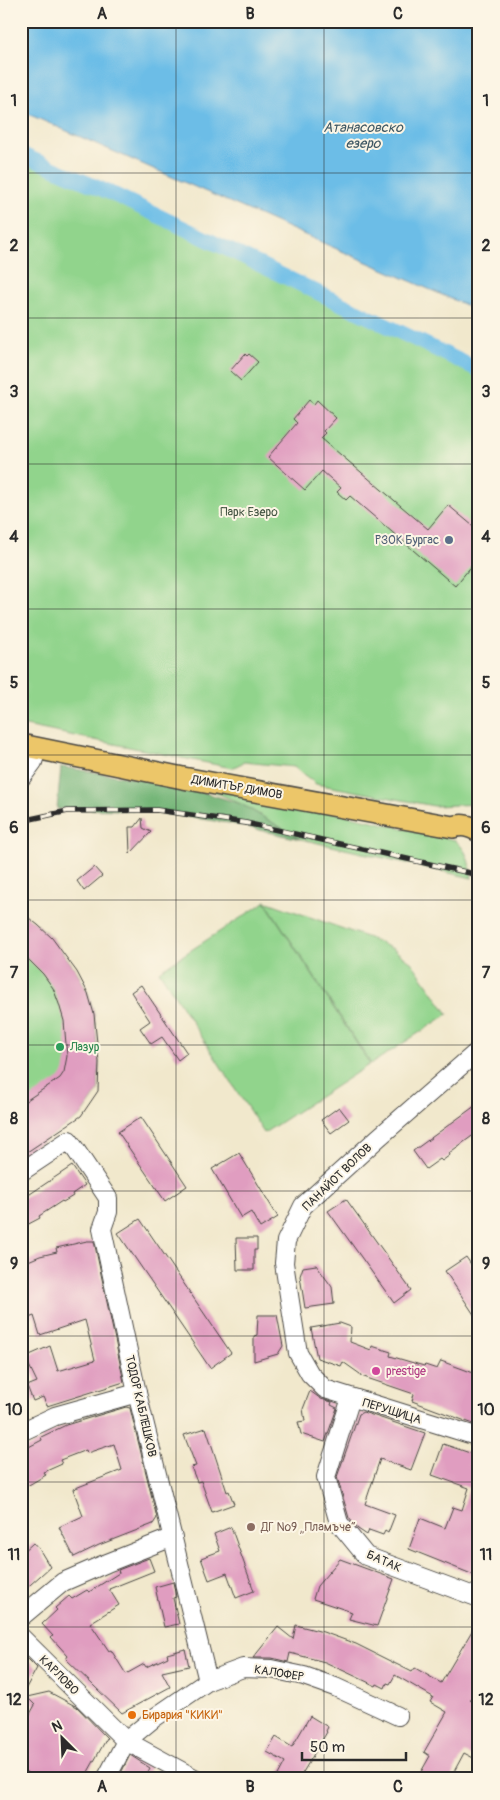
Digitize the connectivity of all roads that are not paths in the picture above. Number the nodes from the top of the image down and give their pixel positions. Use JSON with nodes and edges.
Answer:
{"nodes":[{"id":1,"x":29,"y":747,"type":"edge"},
{"id":2,"x":21,"y":778,"type":"edge"},
{"id":3,"x":453,"y":827,"type":"junction"},
{"id":4,"x":479,"y":831,"type":"edge"},
{"id":5,"x":479,"y":847,"type":"edge"},
{"id":6,"x":479,"y":1050,"type":"edge"},
{"id":7,"x":21,"y":1172,"type":"edge"},
{"id":8,"x":310,"y":1374,"type":"joint"},
{"id":9,"x":137,"y":1393,"type":"junction"},
{"id":10,"x":351,"y":1398,"type":"junction"},
{"id":11,"x":21,"y":1432,"type":"edge"},
{"id":12,"x":479,"y":1437,"type":"edge"},
{"id":13,"x":173,"y":1537,"type":"junction"},
{"id":14,"x":479,"y":1598,"type":"edge"},
{"id":15,"x":21,"y":1618,"type":"edge"},
{"id":16,"x":21,"y":1637,"type":"edge"},
{"id":17,"x":208,"y":1681,"type":"junction"},
{"id":18,"x":398,"y":1716,"type":"dead end"},
{"id":19,"x":126,"y":1741,"type":"junction"},
{"id":20,"x":106,"y":1779,"type":"edge"},
{"id":21,"x":196,"y":1779,"type":"edge"}],
"edges":[{"from":1,"to":2,"type":"street"},
{"from":1,"to":3,"type":"main road","name":"ДИМИТЪР ДИМОВ"},
{"from":3,"to":4,"type":"main road","name":"ДИМИТЪР ДИМОВ"},
{"from":3,"to":5,"type":"main road","name":"ДИМИТЪР ДИМОВ"},
{"from":6,"to":8,"type":"street","name":"ПАНАЙОТ ВОЛОВ"},
{"from":7,"to":9,"type":"street","name":"ТОДОР КАБЛЕШКОВ"},
{"from":8,"to":10,"type":"street","name":"ПЕРУЩИЦА"},
{"from":9,"to":11,"type":"street"},
{"from":9,"to":13,"type":"street","name":"ТОДОР КАБЛЕШКОВ"},
{"from":10,"to":12,"type":"street","name":"ПЕРУЩИЦА"},
{"from":10,"to":14,"type":"street","name":"БАТАК"},
{"from":13,"to":15,"type":"street"},
{"from":13,"to":17,"type":"street","name":"ТОДОР КАБЛЕШКОВ"},
{"from":16,"to":19,"type":"street","name":"КАРЛОВО"},
{"from":17,"to":18,"type":"street","name":"КАЛОФЕР"},
{"from":17,"to":19,"type":"street","name":"КАЛОФЕР"},
{"from":19,"to":20,"type":"street","name":"КАЛОФЕР"},
{"from":19,"to":21,"type":"street","name":"КАРЛОВО"}]}
